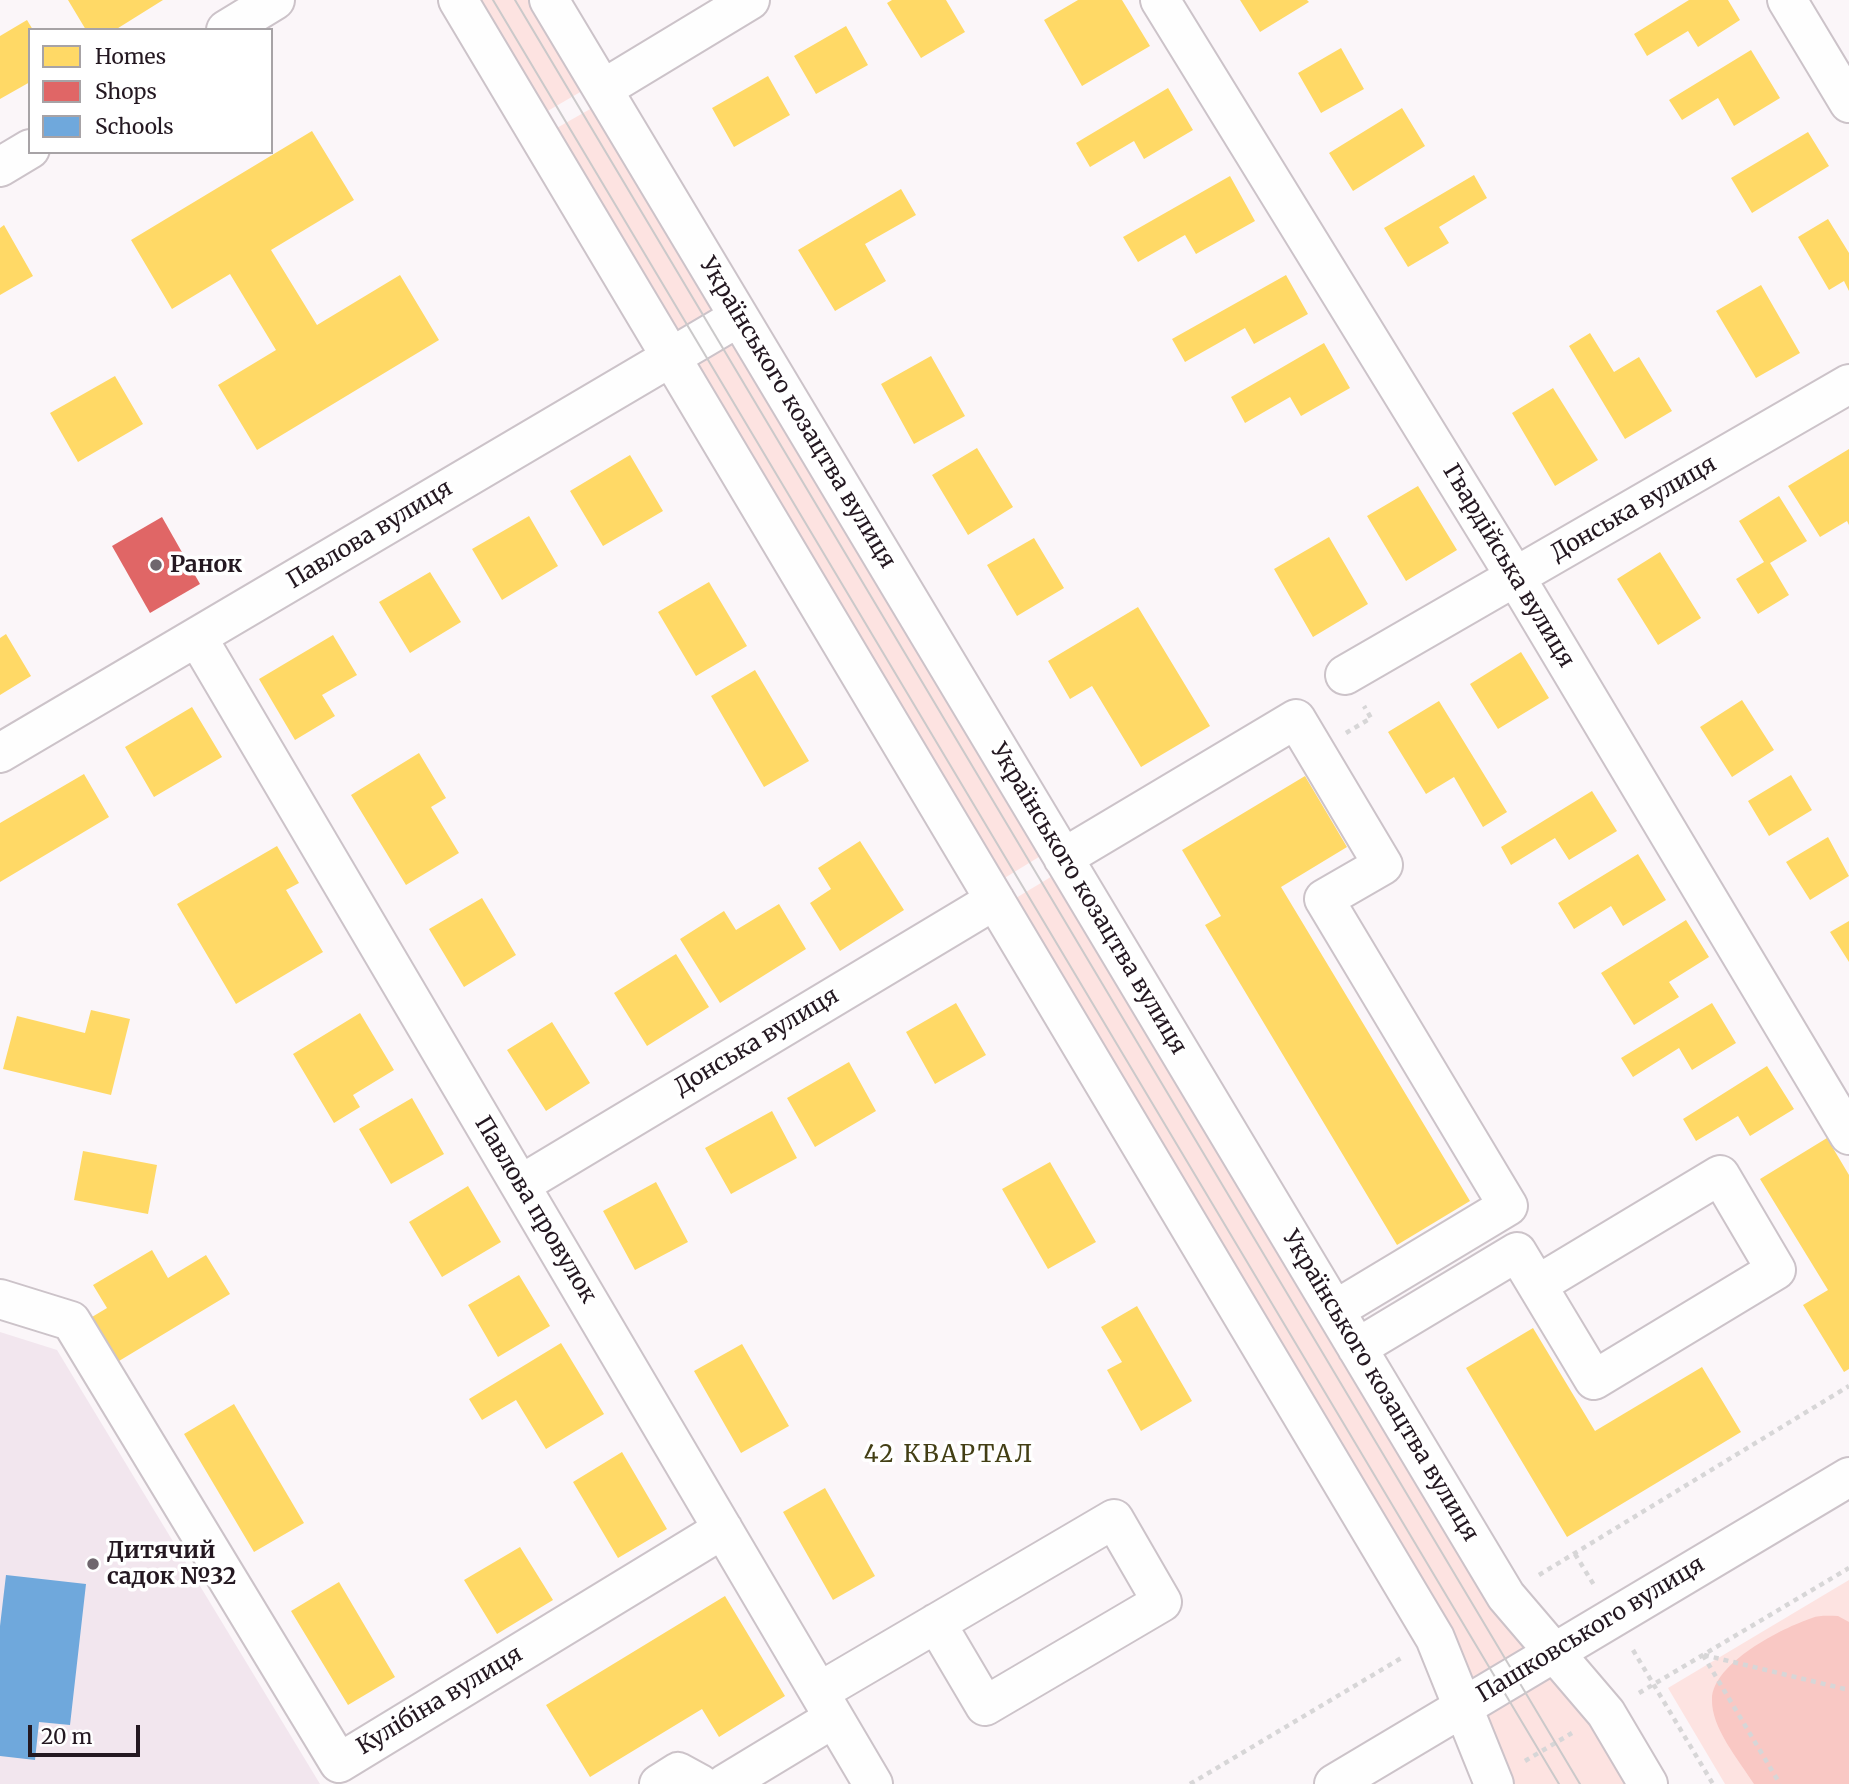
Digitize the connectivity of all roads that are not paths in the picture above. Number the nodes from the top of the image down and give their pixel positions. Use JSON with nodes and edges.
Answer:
{"nodes":[{"id":1,"x":275,"y":0,"type":"edge"},
{"id":2,"x":458,"y":0,"type":"edge"},
{"id":3,"x":549,"y":0,"type":"edge"},
{"id":4,"x":750,"y":0,"type":"edge"},
{"id":5,"x":1160,"y":0,"type":"edge"},
{"id":6,"x":1787,"y":0,"type":"edge"},
{"id":7,"x":229,"y":28,"type":"edge"},
{"id":8,"x":603,"y":89,"type":"junction"},
{"id":9,"x":1849,"y":103,"type":"edge"},
{"id":10,"x":28,"y":150,"type":"edge"},
{"id":11,"x":0,"y":167,"type":"edge"},
{"id":12,"x":739,"y":317,"type":"junction"},
{"id":13,"x":671,"y":357,"type":"junction"},
{"id":14,"x":1849,"y":384,"type":"edge"},
{"id":15,"x":1516,"y":578,"type":"junction"},
{"id":16,"x":197,"y":637,"type":"junction"},
{"id":17,"x":1345,"y":675,"type":"dead end"},
{"id":18,"x":0,"y":753,"type":"edge"},
{"id":19,"x":1063,"y":858,"type":"junction"},
{"id":20,"x":995,"y":900,"type":"junction"},
{"id":21,"x":1849,"y":1135,"type":"edge"},
{"id":22,"x":520,"y":1185,"type":"junction"},
{"id":23,"x":1537,"y":1285,"type":"junction"},
{"id":24,"x":0,"y":1299,"type":"edge"},
{"id":25,"x":1335,"y":1310,"type":"junction"},
{"id":26,"x":1357,"y":1348,"type":"junction"},
{"id":27,"x":1849,"y":1477,"type":"edge"},
{"id":28,"x":723,"y":1529,"type":"junction"},
{"id":29,"x":936,"y":1623,"type":"junction"},
{"id":30,"x":1552,"y":1654,"type":"junction"},
{"id":31,"x":827,"y":1705,"type":"junction"},
{"id":32,"x":1464,"y":1707,"type":"junction"},
{"id":33,"x":780,"y":1770,"type":"edge"},
{"id":34,"x":659,"y":1784,"type":"edge"},
{"id":35,"x":700,"y":1784,"type":"edge"},
{"id":36,"x":725,"y":1784,"type":"edge"},
{"id":37,"x":873,"y":1784,"type":"edge"},
{"id":38,"x":1334,"y":1784,"type":"edge"},
{"id":39,"x":1494,"y":1784,"type":"edge"},
{"id":40,"x":1648,"y":1784,"type":"edge"}],
"edges":[{"from":1,"to":7,"type":"street"},
{"from":2,"to":13,"type":"street"},
{"from":3,"to":8,"type":"street","name":"Українського козацтва вулиця"},
{"from":4,"to":8,"type":"street"},
{"from":5,"to":15,"type":"street","name":"Гвардійська вулиця"},
{"from":6,"to":9,"type":"street"},
{"from":8,"to":12,"type":"street","name":"Українського козацтва вулиця"},
{"from":10,"to":11,"type":"street"},
{"from":12,"to":13,"type":"street","name":"Павлова вулиця"},
{"from":12,"to":19,"type":"street","name":"Українського козацтва вулиця"},
{"from":13,"to":16,"type":"street","name":"Павлова вулиця"},
{"from":13,"to":20,"type":"street"},
{"from":14,"to":15,"type":"street","name":"Донська вулиця"},
{"from":15,"to":17,"type":"street","name":"Донська вулиця"},
{"from":15,"to":21,"type":"street","name":"Гвардійська вулиця"},
{"from":16,"to":18,"type":"street","name":"Павлова вулиця"},
{"from":16,"to":22,"type":"street","name":"Павлова провулок"},
{"from":19,"to":25,"type":"street","name":"Українського козацтва вулиця"},
{"from":19,"to":25,"type":"street"},
{"from":20,"to":22,"type":"street","name":"Донська вулиця"},
{"from":20,"to":32,"type":"street"},
{"from":22,"to":28,"type":"street","name":"Павлова провулок"},
{"from":23,"to":23,"type":"street"},
{"from":23,"to":26,"type":"street"},
{"from":24,"to":28,"type":"street","name":"Кулібіна вулиця"},
{"from":25,"to":26,"type":"street","name":"Українського козацтва вулиця"},
{"from":26,"to":30,"type":"street","name":"Українського козацтва вулиця"},
{"from":27,"to":30,"type":"street","name":"Пашковського вулиця"},
{"from":28,"to":31,"type":"street","name":"Павлова провулок"},
{"from":29,"to":29,"type":"street"},
{"from":29,"to":31,"type":"street"},
{"from":30,"to":32,"type":"street","name":"Пашковського вулиця"},
{"from":30,"to":40,"type":"street","name":"Українського козацтва вулиця"},
{"from":31,"to":33,"type":"street"},
{"from":31,"to":37,"type":"street","name":"Павлова провулок"},
{"from":32,"to":38,"type":"street","name":"Пашковського вулиця"},
{"from":32,"to":39,"type":"street"},
{"from":33,"to":36,"type":"street"},
{"from":34,"to":35,"type":"street"}]}
